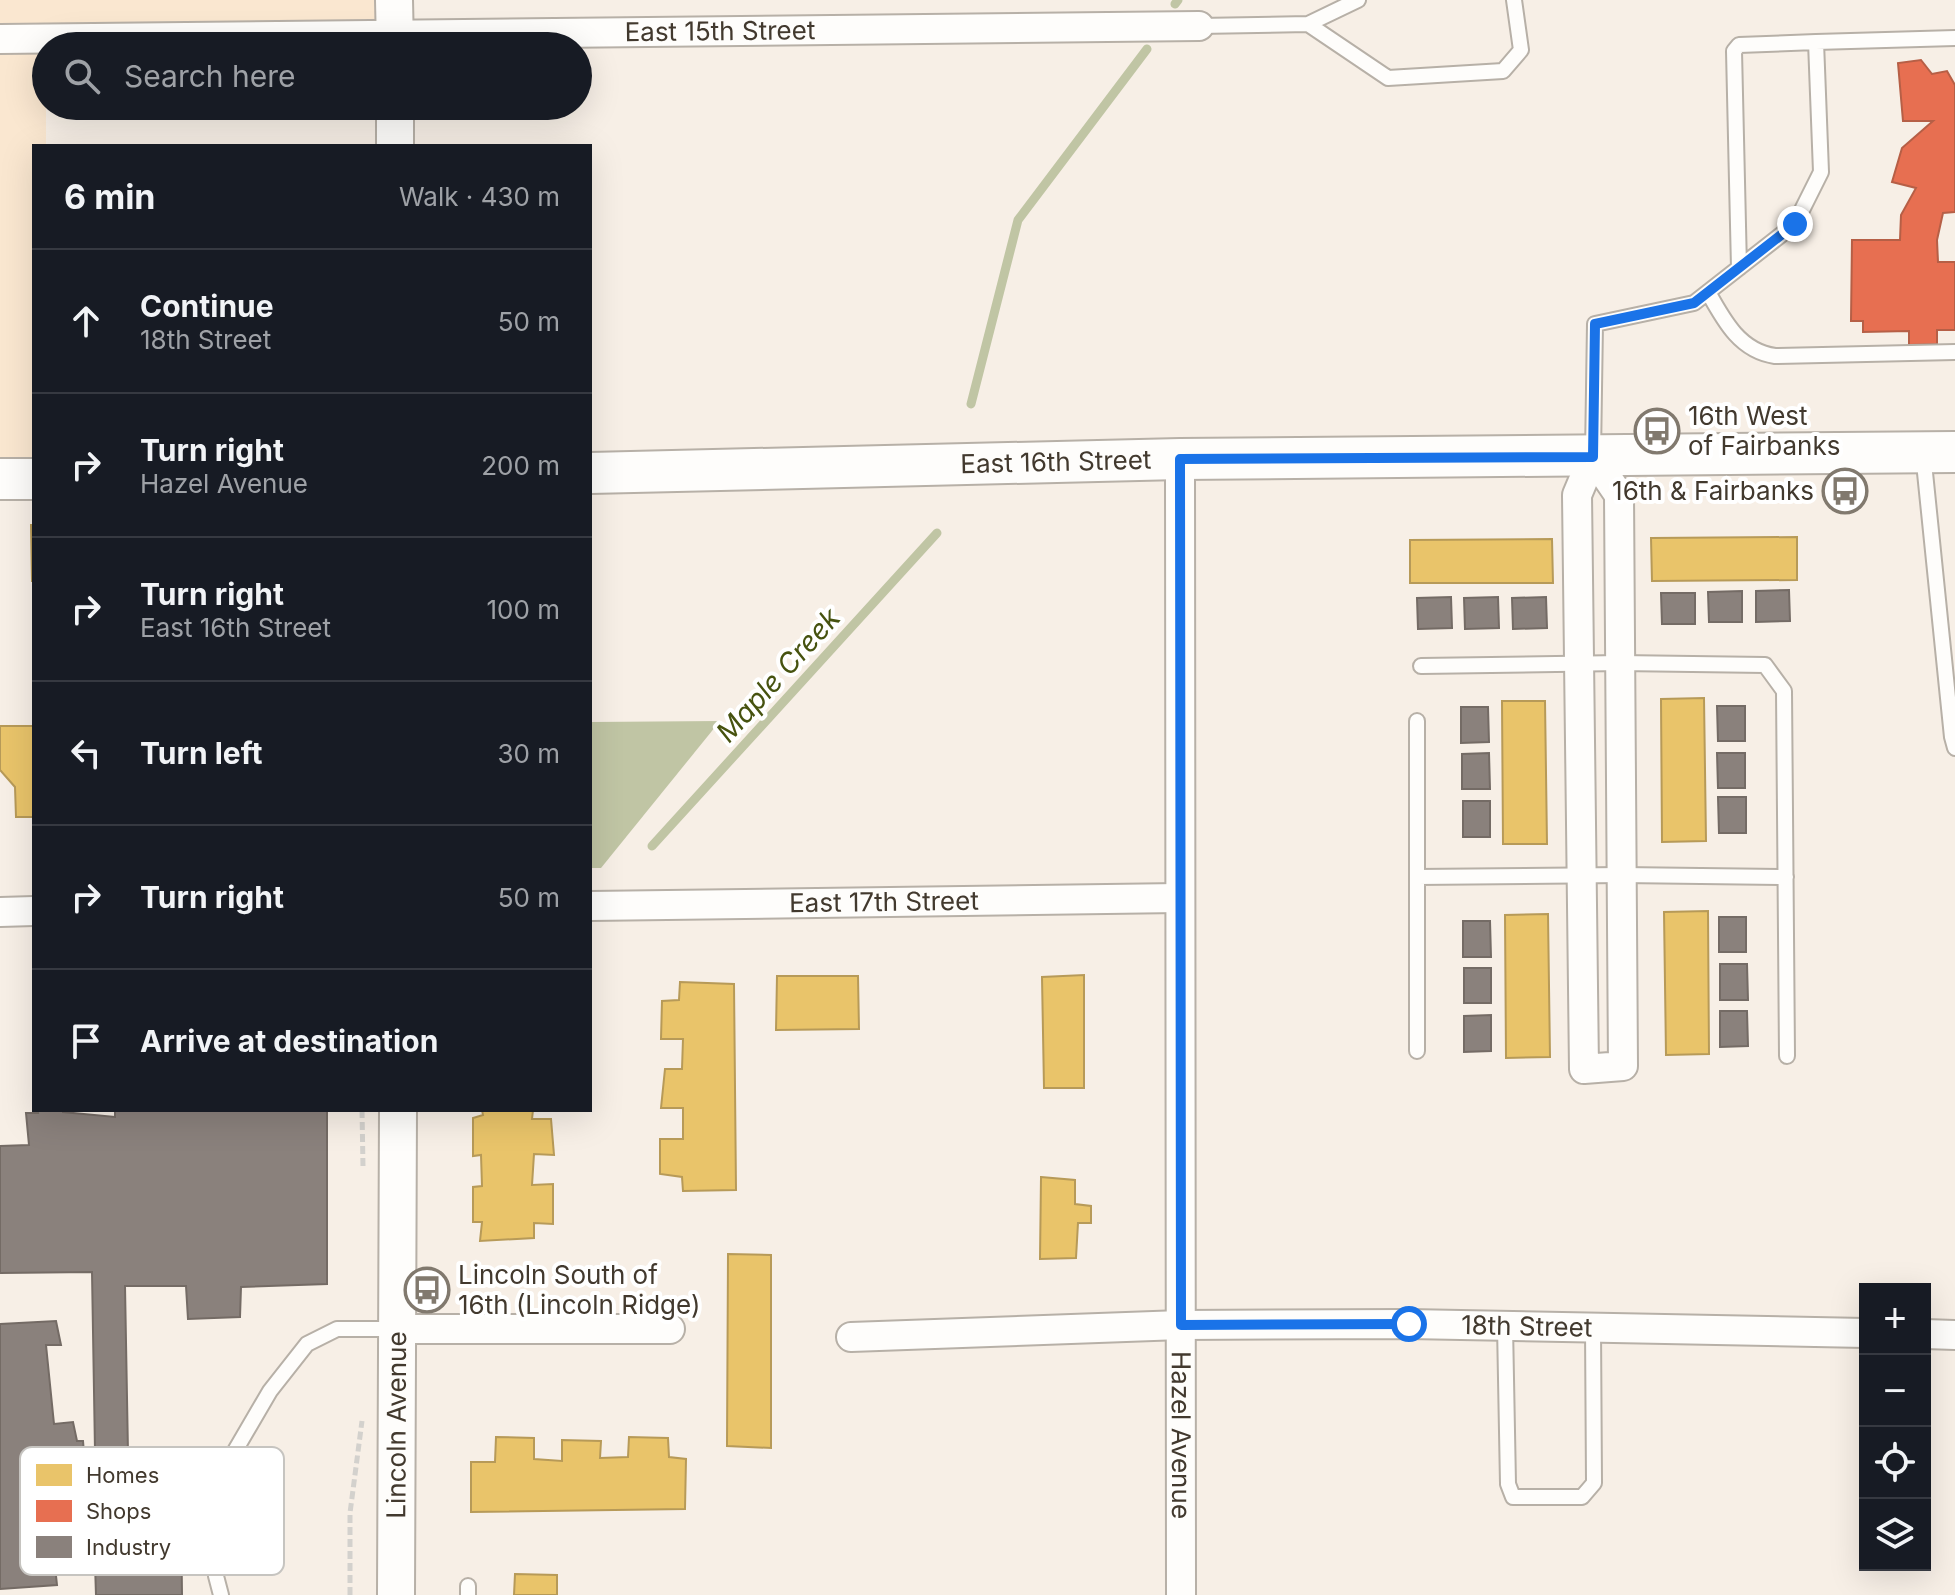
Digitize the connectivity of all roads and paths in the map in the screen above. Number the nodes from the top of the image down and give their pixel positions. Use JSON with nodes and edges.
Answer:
{"nodes":[{"id":1,"x":394,"y":0,"type":"edge"},
{"id":2,"x":1358,"y":0,"type":"edge"},
{"id":3,"x":1514,"y":0,"type":"edge"},
{"id":4,"x":1308,"y":24,"type":"junction"},
{"id":5,"x":1199,"y":26,"type":"joint"},
{"id":6,"x":394,"y":32,"type":"edge"},
{"id":7,"x":592,"y":37,"type":"edge"},
{"id":8,"x":1955,"y":38,"type":"edge"},
{"id":9,"x":0,"y":39,"type":"edge"},
{"id":10,"x":32,"y":39,"type":"edge"},
{"id":11,"x":1816,"y":42,"type":"junction"},
{"id":12,"x":395,"y":120,"type":"edge"},
{"id":13,"x":395,"y":144,"type":"edge"},
{"id":14,"x":1739,"y":268,"type":"junction"},
{"id":15,"x":1708,"y":292,"type":"junction"},
{"id":16,"x":1955,"y":352,"type":"edge"},
{"id":17,"x":1939,"y":453,"type":"edge"},
{"id":18,"x":1593,"y":457,"type":"junction"},
{"id":19,"x":1180,"y":459,"type":"junction"},
{"id":20,"x":592,"y":473,"type":"edge"},
{"id":21,"x":0,"y":479,"type":"edge"},
{"id":22,"x":32,"y":479,"type":"edge"},
{"id":23,"x":1620,"y":663,"type":"junction"},
{"id":24,"x":1579,"y":665,"type":"junction"},
{"id":25,"x":1421,"y":666,"type":"dead end"},
{"id":26,"x":1417,"y":721,"type":"dead end"},
{"id":27,"x":1955,"y":748,"type":"edge"},
{"id":28,"x":1582,"y":875,"type":"junction"},
{"id":29,"x":1622,"y":875,"type":"junction"},
{"id":30,"x":1417,"y":877,"type":"junction"},
{"id":31,"x":1786,"y":877,"type":"junction"},
{"id":32,"x":1179,"y":898,"type":"junction"},
{"id":33,"x":592,"y":906,"type":"edge"},
{"id":34,"x":32,"y":911,"type":"edge"},
{"id":35,"x":0,"y":912,"type":"edge"},
{"id":36,"x":1417,"y":1051,"type":"dead end"},
{"id":37,"x":1787,"y":1056,"type":"dead end"},
{"id":38,"x":398,"y":1112,"type":"edge"},
{"id":39,"x":1181,"y":1325,"type":"junction"},
{"id":40,"x":1505,"y":1326,"type":"junction"},
{"id":41,"x":1593,"y":1328,"type":"junction"},
{"id":42,"x":397,"y":1329,"type":"junction"},
{"id":43,"x":670,"y":1329,"type":"dead end"},
{"id":44,"x":1859,"y":1333,"type":"edge"},
{"id":45,"x":1931,"y":1334,"type":"edge"},
{"id":46,"x":1955,"y":1335,"type":"edge"},
{"id":47,"x":851,"y":1337,"type":"dead end"},
{"id":48,"x":237,"y":1447,"type":"edge"},
{"id":49,"x":216,"y":1575,"type":"edge"},
{"id":50,"x":221,"y":1595,"type":"edge"},
{"id":51,"x":396,"y":1595,"type":"edge"},
{"id":52,"x":1181,"y":1595,"type":"edge"}],
"edges":[{"from":1,"to":6,"type":"street"},
{"from":2,"to":4,"type":"lane"},
{"from":3,"to":4,"type":"lane"},
{"from":4,"to":5,"type":"lane"},
{"from":5,"to":7,"type":"street","name":"East 15th Street"},
{"from":8,"to":11,"type":"lane"},
{"from":9,"to":10,"type":"street","name":"East 15th Street"},
{"from":11,"to":14,"type":"lane"},
{"from":11,"to":14,"type":"lane"},
{"from":12,"to":13,"type":"street"},
{"from":14,"to":15,"type":"lane"},
{"from":15,"to":16,"type":"lane"},
{"from":15,"to":18,"type":"lane"},
{"from":17,"to":18,"type":"main road","name":"East 16th Street"},
{"from":17,"to":27,"type":"lane"},
{"from":18,"to":19,"type":"main road","name":"East 16th Street"},
{"from":18,"to":23,"type":"street"},
{"from":18,"to":24,"type":"street"},
{"from":19,"to":20,"type":"main road","name":"East 16th Street"},
{"from":19,"to":32,"type":"street","name":"Hazel Avenue"},
{"from":21,"to":22,"type":"main road"},
{"from":23,"to":24,"type":"lane"},
{"from":23,"to":29,"type":"street"},
{"from":23,"to":31,"type":"lane"},
{"from":24,"to":25,"type":"lane"},
{"from":24,"to":28,"type":"street"},
{"from":26,"to":30,"type":"lane"},
{"from":28,"to":29,"type":"lane"},
{"from":28,"to":29,"type":"street"},
{"from":28,"to":30,"type":"lane"},
{"from":29,"to":31,"type":"lane"},
{"from":30,"to":36,"type":"lane"},
{"from":31,"to":37,"type":"lane"},
{"from":32,"to":33,"type":"street","name":"East 17th Street"},
{"from":32,"to":39,"type":"street","name":"Hazel Avenue"},
{"from":34,"to":35,"type":"street"},
{"from":38,"to":42,"type":"street","name":"Lincoln Avenue"},
{"from":39,"to":40,"type":"street","name":"18th Street"},
{"from":39,"to":47,"type":"street","name":"18th Street"},
{"from":39,"to":52,"type":"street","name":"Hazel Avenue"},
{"from":40,"to":41,"type":"street","name":"18th Street"},
{"from":40,"to":41,"type":"lane"},
{"from":41,"to":44,"type":"street","name":"18th Street"},
{"from":42,"to":43,"type":"street"},
{"from":42,"to":48,"type":"lane"},
{"from":42,"to":51,"type":"street","name":"Lincoln Avenue"},
{"from":45,"to":46,"type":"street"},
{"from":49,"to":50,"type":"lane"}]}
